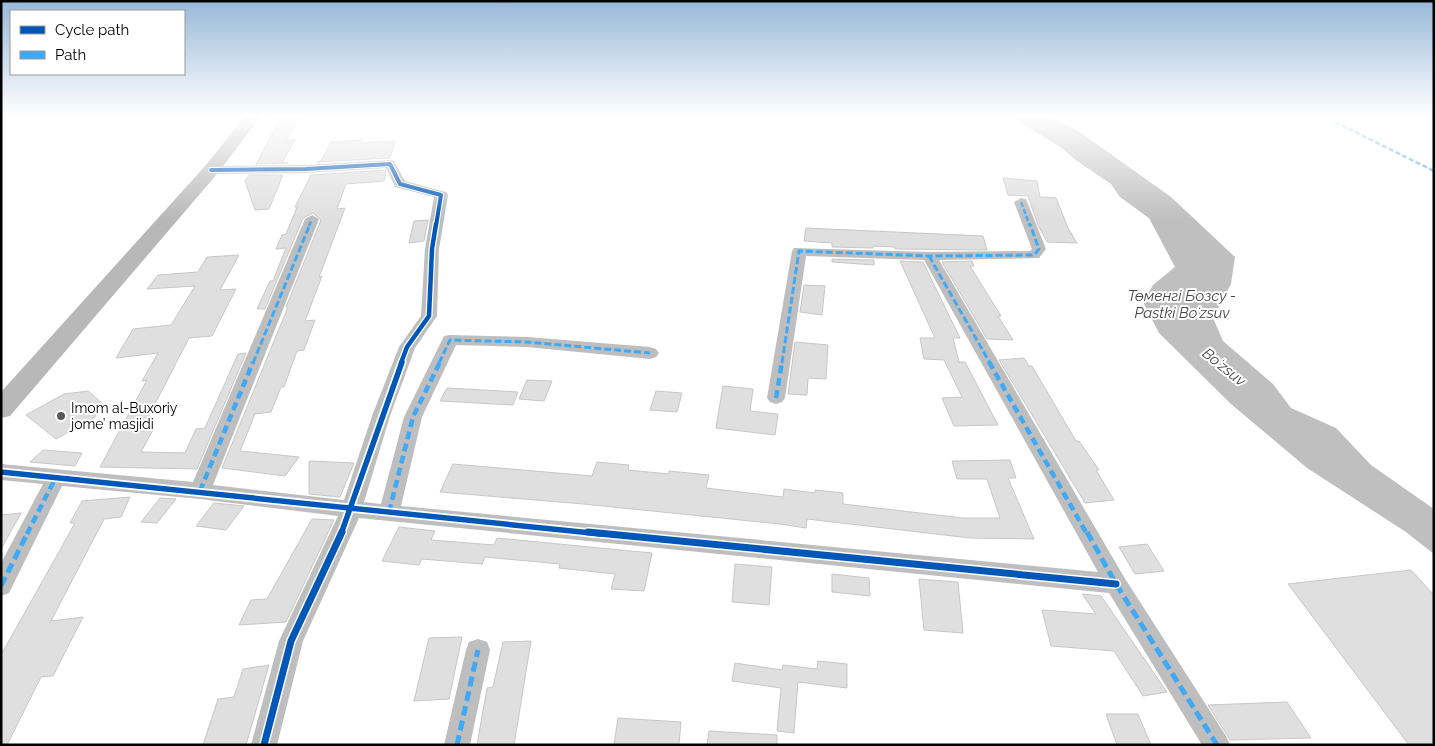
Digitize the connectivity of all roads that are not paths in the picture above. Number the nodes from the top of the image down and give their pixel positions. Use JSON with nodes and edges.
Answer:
{"nodes":[{"id":1,"x":227,"y":150,"type":"edge"},
{"id":2,"x":212,"y":170,"type":"junction"},
{"id":3,"x":1021,"y":202,"type":"dead end"},
{"id":4,"x":312,"y":219,"type":"dead end"},
{"id":5,"x":929,"y":256,"type":"junction"},
{"id":6,"x":650,"y":353,"type":"dead end"},
{"id":7,"x":776,"y":398,"type":"dead end"},
{"id":8,"x":1,"y":409,"type":"edge"},
{"id":9,"x":1,"y":472,"type":"edge"},
{"id":10,"x":56,"y":477,"type":"junction"},
{"id":11,"x":200,"y":491,"type":"junction"},
{"id":12,"x":368,"y":510,"type":"junction"},
{"id":13,"x":1116,"y":584,"type":"junction"},
{"id":14,"x":1,"y":586,"type":"edge"},
{"id":15,"x":478,"y":650,"type":"dead end"},
{"id":16,"x":264,"y":745,"type":"edge"},
{"id":17,"x":457,"y":745,"type":"edge"},
{"id":18,"x":1217,"y":745,"type":"edge"}],
"edges":[{"from":1,"to":2,"type":"street"},
{"from":2,"to":8,"type":"street"},
{"from":2,"to":12,"type":"street"},
{"from":3,"to":5,"type":"street"},
{"from":4,"to":11,"type":"street"},
{"from":5,"to":7,"type":"street"},
{"from":5,"to":13,"type":"street"},
{"from":6,"to":12,"type":"street"},
{"from":9,"to":10,"type":"street"},
{"from":10,"to":11,"type":"street"},
{"from":10,"to":14,"type":"street"},
{"from":11,"to":12,"type":"street"},
{"from":12,"to":13,"type":"street"},
{"from":12,"to":16,"type":"street"},
{"from":13,"to":18,"type":"street"},
{"from":15,"to":17,"type":"street"}]}
